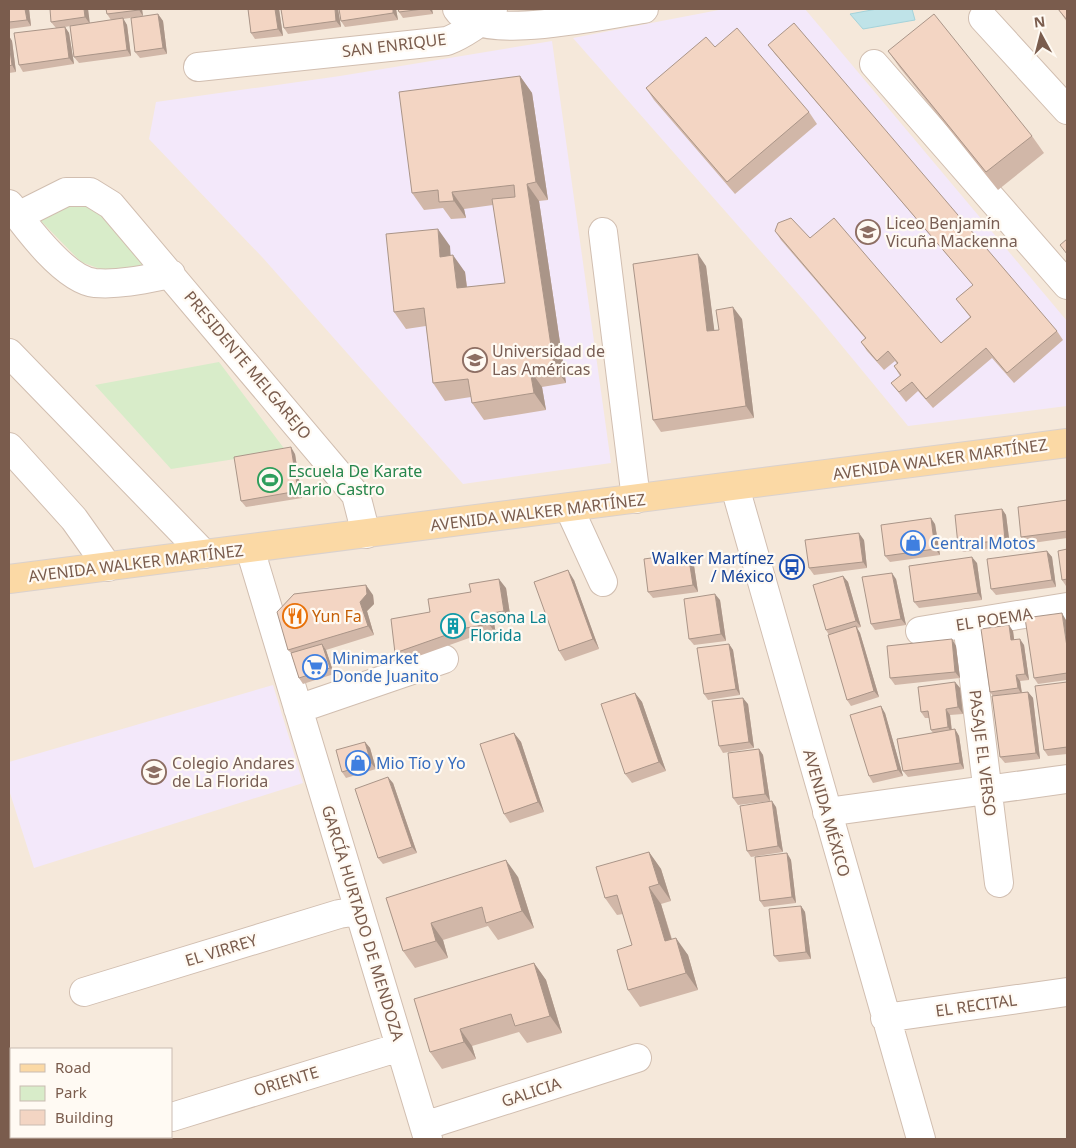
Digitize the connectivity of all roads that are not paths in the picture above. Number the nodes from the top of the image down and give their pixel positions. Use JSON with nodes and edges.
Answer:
{"nodes":[{"id":1,"x":644,"y":9,"type":"edge"},
{"id":2,"x":476,"y":13,"type":"edge"},
{"id":3,"x":983,"y":18,"type":"dead end"},
{"id":4,"x":874,"y":64,"type":"dead end"},
{"id":5,"x":198,"y":67,"type":"dead end"},
{"id":6,"x":1067,"y":110,"type":"edge"},
{"id":7,"x":13,"y":210,"type":"edge"},
{"id":8,"x":603,"y":232,"type":"dead end"},
{"id":9,"x":171,"y":274,"type":"junction"},
{"id":10,"x":1067,"y":285,"type":"edge"},
{"id":11,"x":9,"y":353,"type":"edge"},
{"id":12,"x":1067,"y":443,"type":"edge"},
{"id":13,"x":9,"y":448,"type":"edge"},
{"id":14,"x":735,"y":487,"type":"junction"},
{"id":15,"x":636,"y":499,"type":"junction"},
{"id":16,"x":569,"y":508,"type":"junction"},
{"id":17,"x":366,"y":534,"type":"junction"},
{"id":18,"x":250,"y":549,"type":"junction"},
{"id":19,"x":204,"y":554,"type":"junction"},
{"id":20,"x":108,"y":566,"type":"junction"},
{"id":21,"x":9,"y":579,"type":"edge"},
{"id":22,"x":603,"y":582,"type":"dead end"},
{"id":23,"x":1067,"y":607,"type":"edge"},
{"id":24,"x":967,"y":623,"type":"junction"},
{"id":25,"x":920,"y":631,"type":"dead end"},
{"id":26,"x":444,"y":659,"type":"dead end"},
{"id":27,"x":298,"y":708,"type":"junction"},
{"id":28,"x":1067,"y":779,"type":"edge"},
{"id":29,"x":987,"y":790,"type":"junction"},
{"id":30,"x":827,"y":812,"type":"junction"},
{"id":31,"x":999,"y":882,"type":"dead end"},
{"id":32,"x":360,"y":911,"type":"junction"},
{"id":33,"x":84,"y":992,"type":"dead end"},
{"id":34,"x":1067,"y":992,"type":"edge"},
{"id":35,"x":885,"y":1018,"type":"junction"},
{"id":36,"x":400,"y":1047,"type":"junction"},
{"id":37,"x":637,"y":1058,"type":"dead end"},
{"id":38,"x":172,"y":1117,"type":"edge"},
{"id":39,"x":425,"y":1136,"type":"edge"},
{"id":40,"x":920,"y":1139,"type":"edge"}],
"edges":[{"from":1,"to":2,"type":"street","name":"SAN ENRIQUE"},
{"from":2,"to":5,"type":"street","name":"SAN ENRIQUE"},
{"from":3,"to":6,"type":"street"},
{"from":4,"to":10,"type":"street"},
{"from":7,"to":9,"type":"street","name":"PRESIDENTE MELGAREJO"},
{"from":7,"to":9,"type":"street","name":"PRESIDENTE MELGAREJO"},
{"from":8,"to":15,"type":"street"},
{"from":9,"to":17,"type":"street","name":"PRESIDENTE MELGAREJO"},
{"from":11,"to":19,"type":"street"},
{"from":12,"to":14,"type":"main road","name":"AVENIDA WALKER MARTÍNEZ"},
{"from":13,"to":20,"type":"street"},
{"from":14,"to":15,"type":"main road","name":"AVENIDA WALKER MARTÍNEZ"},
{"from":14,"to":30,"type":"street","name":"AVENIDA MÉXICO"},
{"from":15,"to":16,"type":"main road","name":"AVENIDA WALKER MARTÍNEZ"},
{"from":16,"to":17,"type":"main road","name":"AVENIDA WALKER MARTÍNEZ"},
{"from":16,"to":22,"type":"street"},
{"from":17,"to":18,"type":"main road","name":"AVENIDA WALKER MARTÍNEZ"},
{"from":18,"to":19,"type":"main road","name":"AVENIDA WALKER MARTÍNEZ"},
{"from":18,"to":27,"type":"street","name":"GARCÍA HURTADO DE MENDOZA"},
{"from":19,"to":20,"type":"main road","name":"AVENIDA WALKER MARTÍNEZ"},
{"from":20,"to":21,"type":"main road","name":"AVENIDA WALKER MARTÍNEZ"},
{"from":23,"to":24,"type":"street","name":"EL POEMA"},
{"from":24,"to":25,"type":"street","name":"EL POEMA"},
{"from":24,"to":29,"type":"street","name":"PASAJE EL VERSO"},
{"from":26,"to":27,"type":"street"},
{"from":27,"to":32,"type":"street","name":"GARCÍA HURTADO DE MENDOZA"},
{"from":28,"to":29,"type":"street"},
{"from":29,"to":30,"type":"street"},
{"from":29,"to":31,"type":"street","name":"PASAJE EL VERSO"},
{"from":30,"to":35,"type":"street","name":"AVENIDA MÉXICO"},
{"from":32,"to":33,"type":"street","name":"EL VIRREY"},
{"from":32,"to":36,"type":"street","name":"GARCÍA HURTADO DE MENDOZA"},
{"from":34,"to":35,"type":"street","name":"EL RECITAL"},
{"from":35,"to":40,"type":"street","name":"AVENIDA MÉXICO"},
{"from":36,"to":38,"type":"street","name":"ORIENTE"},
{"from":36,"to":39,"type":"street","name":"GARCÍA HURTADO DE MENDOZA"},
{"from":37,"to":39,"type":"street","name":"GALICIA"}]}
